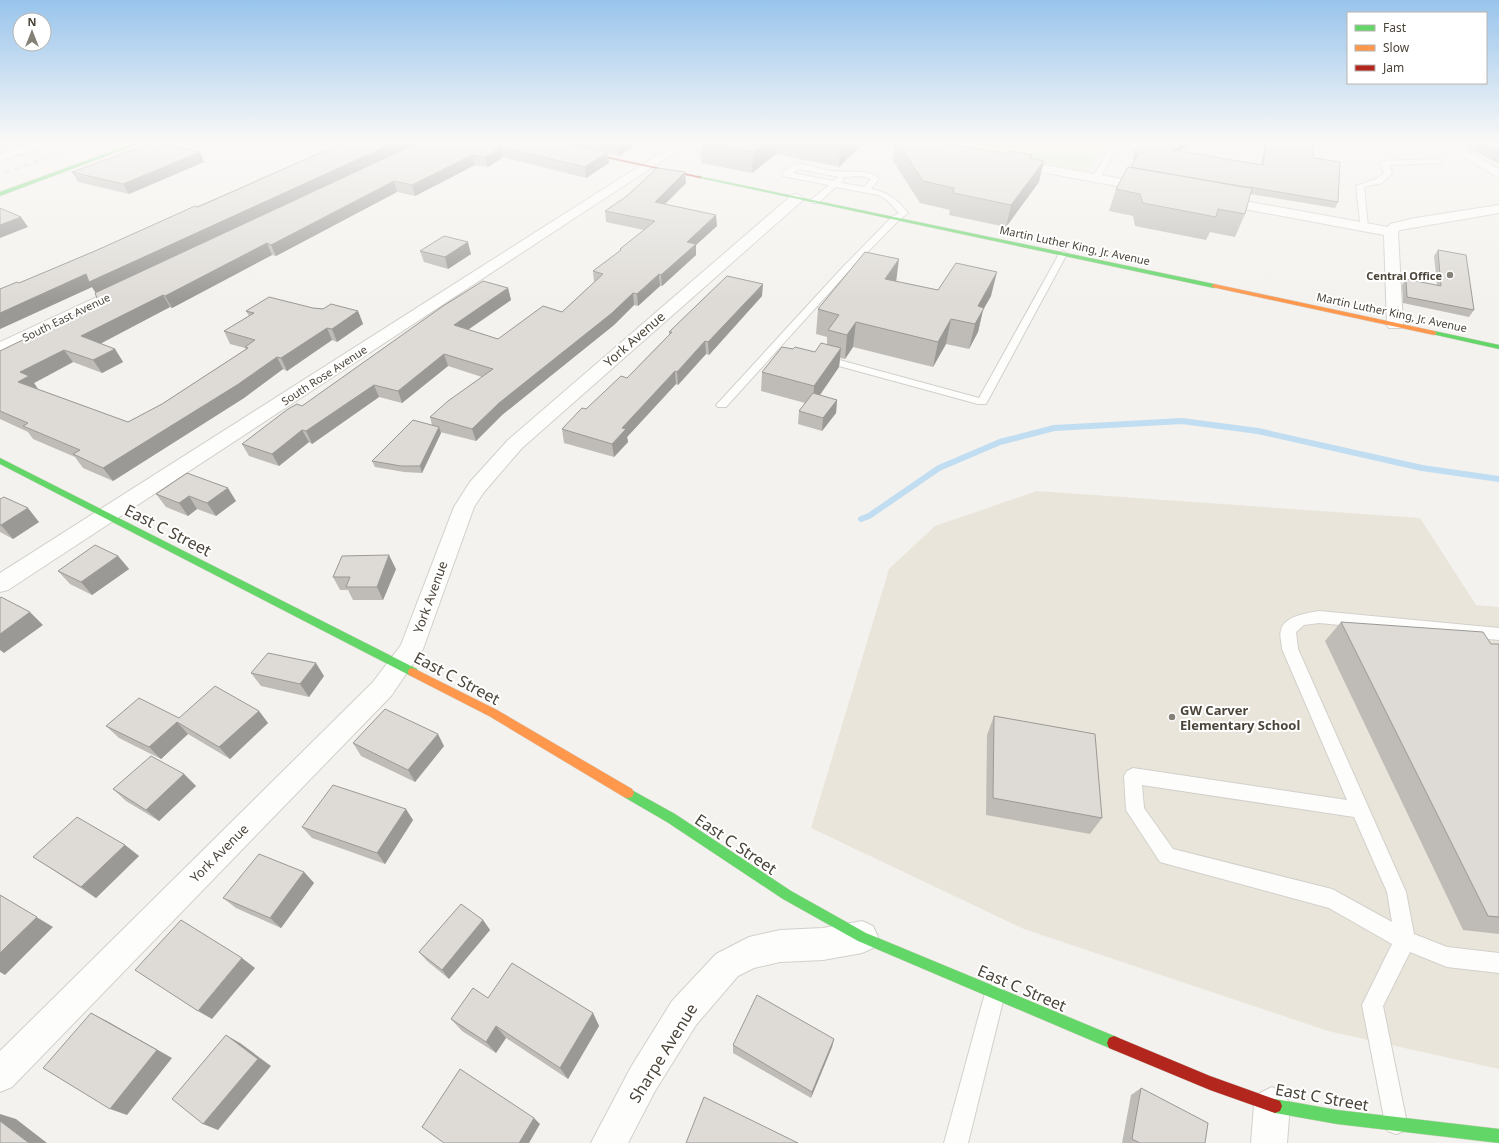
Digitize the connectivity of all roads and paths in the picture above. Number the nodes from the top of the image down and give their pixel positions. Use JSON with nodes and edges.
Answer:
{"nodes":[{"id":1,"x":604,"y":194,"type":"edge"},
{"id":2,"x":780,"y":194,"type":"edge"},
{"id":3,"x":816,"y":194,"type":"edge"},
{"id":4,"x":879,"y":194,"type":"edge"},
{"id":5,"x":1361,"y":194,"type":"edge"},
{"id":6,"x":1203,"y":198,"type":"edge"},
{"id":7,"x":806,"y":200,"type":"junction"},
{"id":8,"x":1499,"y":209,"type":"edge"},
{"id":9,"x":895,"y":219,"type":"junction"},
{"id":10,"x":1364,"y":227,"type":"junction"},
{"id":11,"x":1390,"y":232,"type":"junction"},
{"id":12,"x":1063,"y":254,"type":"junction"},
{"id":13,"x":134,"y":283,"type":"edge"},
{"id":14,"x":1395,"y":325,"type":"junction"},
{"id":15,"x":776,"y":345,"type":"junction"},
{"id":16,"x":1499,"y":347,"type":"edge"},
{"id":17,"x":0,"y":348,"type":"edge"},
{"id":18,"x":792,"y":350,"type":"edge"},
{"id":19,"x":814,"y":356,"type":"edge"},
{"id":20,"x":722,"y":405,"type":"dead end"},
{"id":21,"x":0,"y":461,"type":"edge"},
{"id":22,"x":107,"y":515,"type":"junction"},
{"id":23,"x":0,"y":584,"type":"edge"},
{"id":24,"x":1499,"y":634,"type":"edge"},
{"id":25,"x":400,"y":665,"type":"junction"},
{"id":26,"x":1360,"y":810,"type":"junction"},
{"id":27,"x":862,"y":937,"type":"junction"},
{"id":28,"x":1405,"y":940,"type":"junction"},
{"id":29,"x":1499,"y":963,"type":"edge"},
{"id":30,"x":995,"y":993,"type":"junction"},
{"id":31,"x":0,"y":1075,"type":"edge"},
{"id":32,"x":1272,"y":1105,"type":"junction"},
{"id":33,"x":1396,"y":1124,"type":"junction"},
{"id":34,"x":1499,"y":1136,"type":"edge"},
{"id":35,"x":609,"y":1143,"type":"edge"},
{"id":36,"x":956,"y":1143,"type":"edge"},
{"id":37,"x":1269,"y":1143,"type":"edge"}],
"edges":[{"from":1,"to":22,"type":"street","name":"South Rose Avenue"},
{"from":2,"to":7,"type":"street","name":"Martin Luther King, Jr. Avenue"},
{"from":3,"to":7,"type":"lane"},
{"from":4,"to":9,"type":"lane"},
{"from":5,"to":10,"type":"lane"},
{"from":6,"to":10,"type":"street"},
{"from":7,"to":9,"type":"street","name":"Martin Luther King, Jr. Avenue"},
{"from":7,"to":25,"type":"street","name":"York Avenue"},
{"from":8,"to":11,"type":"street"},
{"from":9,"to":12,"type":"street","name":"Martin Luther King, Jr. Avenue"},
{"from":9,"to":15,"type":"lane"},
{"from":10,"to":11,"type":"street"},
{"from":11,"to":14,"type":"street"},
{"from":12,"to":14,"type":"street","name":"Martin Luther King, Jr. Avenue"},
{"from":12,"to":19,"type":"lane"},
{"from":13,"to":17,"type":"street","name":"South East Avenue"},
{"from":14,"to":16,"type":"street","name":"Martin Luther King, Jr. Avenue"},
{"from":15,"to":18,"type":"lane"},
{"from":15,"to":20,"type":"lane"},
{"from":21,"to":22,"type":"street","name":"East C Street"},
{"from":22,"to":23,"type":"street","name":"South Rose Avenue"},
{"from":22,"to":25,"type":"street","name":"East C Street"},
{"from":24,"to":26,"type":"lane"},
{"from":25,"to":27,"type":"street","name":"East C Street"},
{"from":25,"to":31,"type":"street","name":"York Avenue"},
{"from":26,"to":28,"type":"lane"},
{"from":26,"to":28,"type":"lane"},
{"from":27,"to":30,"type":"street","name":"East C Street"},
{"from":27,"to":35,"type":"street","name":"Sharpe Avenue"},
{"from":28,"to":29,"type":"lane"},
{"from":28,"to":33,"type":"lane"},
{"from":30,"to":32,"type":"street","name":"East C Street"},
{"from":30,"to":36,"type":"lane"},
{"from":32,"to":33,"type":"street","name":"East C Street"},
{"from":32,"to":37,"type":"street"},
{"from":33,"to":34,"type":"street","name":"East C Street"}]}
